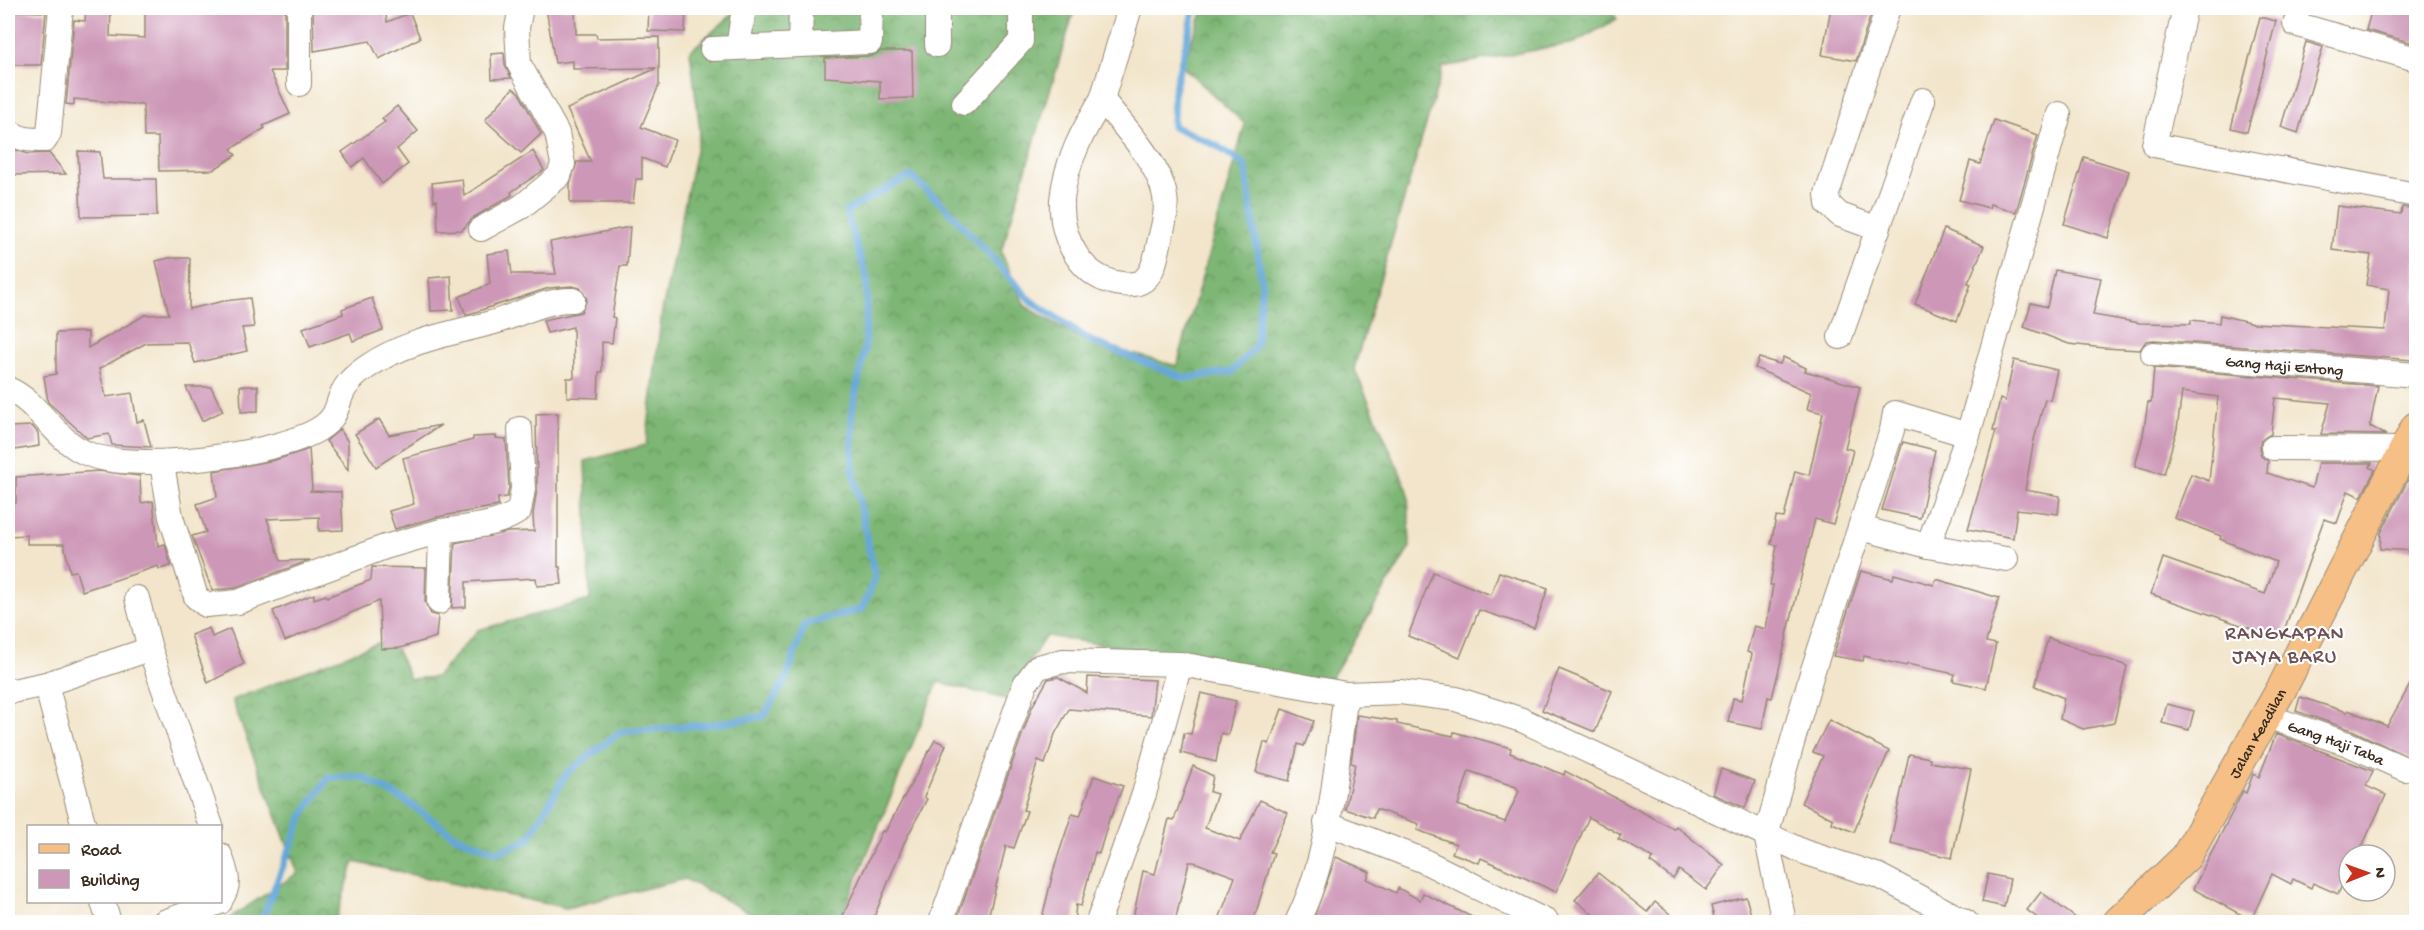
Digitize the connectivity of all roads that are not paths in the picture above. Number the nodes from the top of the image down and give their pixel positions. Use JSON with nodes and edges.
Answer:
{"nodes":[{"id":1,"x":61,"y":8,"type":"edge"},
{"id":2,"x":299,"y":8,"type":"edge"},
{"id":3,"x":521,"y":8,"type":"edge"},
{"id":4,"x":744,"y":8,"type":"edge"},
{"id":5,"x":801,"y":8,"type":"edge"},
{"id":6,"x":871,"y":8,"type":"edge"},
{"id":7,"x":937,"y":8,"type":"edge"},
{"id":8,"x":1021,"y":8,"type":"edge"},
{"id":9,"x":1130,"y":8,"type":"edge"},
{"id":10,"x":1888,"y":8,"type":"edge"},
{"id":11,"x":2185,"y":8,"type":"edge"},
{"id":12,"x":2295,"y":24,"type":"dead end"},
{"id":13,"x":800,"y":45,"type":"junction"},
{"id":14,"x":937,"y":45,"type":"dead end"},
{"id":15,"x":738,"y":47,"type":"junction"},
{"id":16,"x":712,"y":49,"type":"dead end"},
{"id":17,"x":2416,"y":59,"type":"edge"},
{"id":18,"x":299,"y":84,"type":"dead end"},
{"id":19,"x":1102,"y":99,"type":"junction"},
{"id":20,"x":1923,"y":100,"type":"dead end"},
{"id":21,"x":964,"y":103,"type":"dead end"},
{"id":22,"x":2059,"y":114,"type":"dead end"},
{"id":23,"x":8,"y":130,"type":"edge"},
{"id":24,"x":2416,"y":195,"type":"edge"},
{"id":25,"x":481,"y":229,"type":"dead end"},
{"id":26,"x":1878,"y":229,"type":"junction"},
{"id":27,"x":573,"y":300,"type":"dead end"},
{"id":28,"x":1840,"y":337,"type":"dead end"},
{"id":29,"x":2153,"y":354,"type":"dead end"},
{"id":30,"x":2416,"y":375,"type":"edge"},
{"id":31,"x":8,"y":389,"type":"edge"},
{"id":32,"x":520,"y":429,"type":"dead end"},
{"id":33,"x":1968,"y":435,"type":"junction"},
{"id":34,"x":2411,"y":438,"type":"edge"},
{"id":35,"x":2273,"y":448,"type":"dead end"},
{"id":36,"x":162,"y":464,"type":"junction"},
{"id":37,"x":1861,"y":528,"type":"junction"},
{"id":38,"x":441,"y":531,"type":"junction"},
{"id":39,"x":1928,"y":546,"type":"junction"},
{"id":40,"x":2006,"y":559,"type":"dead end"},
{"id":41,"x":137,"y":598,"type":"dead end"},
{"id":42,"x":439,"y":602,"type":"dead end"},
{"id":43,"x":150,"y":649,"type":"junction"},
{"id":44,"x":1180,"y":664,"type":"junction"},
{"id":45,"x":46,"y":684,"type":"junction"},
{"id":46,"x":8,"y":693,"type":"edge"},
{"id":47,"x":1346,"y":694,"type":"junction"},
{"id":48,"x":2266,"y":716,"type":"junction"},
{"id":49,"x":2405,"y":769,"type":"dead end"},
{"id":50,"x":1326,"y":823,"type":"junction"},
{"id":51,"x":84,"y":825,"type":"edge"},
{"id":52,"x":211,"y":825,"type":"edge"},
{"id":53,"x":1766,"y":835,"type":"junction"},
{"id":54,"x":222,"y":861,"type":"edge"},
{"id":55,"x":222,"y":898,"type":"edge"},
{"id":56,"x":104,"y":903,"type":"edge"},
{"id":57,"x":215,"y":903,"type":"edge"},
{"id":58,"x":109,"y":922,"type":"edge"},
{"id":59,"x":164,"y":922,"type":"edge"},
{"id":60,"x":940,"y":922,"type":"edge"},
{"id":61,"x":1098,"y":922,"type":"edge"},
{"id":62,"x":1297,"y":922,"type":"edge"},
{"id":63,"x":1546,"y":922,"type":"edge"},
{"id":64,"x":1784,"y":922,"type":"edge"},
{"id":65,"x":1966,"y":922,"type":"edge"},
{"id":66,"x":2118,"y":922,"type":"edge"}],
"edges":[{"from":1,"to":23,"type":"street"},
{"from":2,"to":18,"type":"street"},
{"from":3,"to":25,"type":"street"},
{"from":4,"to":15,"type":"street"},
{"from":5,"to":13,"type":"street"},
{"from":6,"to":13,"type":"street"},
{"from":7,"to":14,"type":"street"},
{"from":8,"to":21,"type":"street"},
{"from":9,"to":19,"type":"street"},
{"from":10,"to":26,"type":"street"},
{"from":11,"to":24,"type":"street"},
{"from":12,"to":17,"type":"street"},
{"from":13,"to":15,"type":"street"},
{"from":15,"to":16,"type":"street"},
{"from":19,"to":19,"type":"street"},
{"from":20,"to":26,"type":"street"},
{"from":22,"to":33,"type":"street"},
{"from":26,"to":28,"type":"street"},
{"from":27,"to":36,"type":"street"},
{"from":29,"to":30,"type":"street","name":"Gang Haji Entong"},
{"from":31,"to":36,"type":"street"},
{"from":32,"to":38,"type":"street"},
{"from":33,"to":37,"type":"street"},
{"from":33,"to":39,"type":"street"},
{"from":34,"to":35,"type":"street"},
{"from":34,"to":48,"type":"main road","name":"Jalan Keadilan"},
{"from":36,"to":38,"type":"street"},
{"from":37,"to":39,"type":"street"},
{"from":37,"to":53,"type":"street"},
{"from":38,"to":42,"type":"street"},
{"from":39,"to":40,"type":"street"},
{"from":41,"to":43,"type":"street"},
{"from":43,"to":45,"type":"street"},
{"from":43,"to":52,"type":"street"},
{"from":44,"to":47,"type":"street"},
{"from":44,"to":60,"type":"street"},
{"from":44,"to":61,"type":"street"},
{"from":45,"to":46,"type":"street"},
{"from":45,"to":51,"type":"street"},
{"from":47,"to":50,"type":"street"},
{"from":47,"to":53,"type":"street"},
{"from":48,"to":49,"type":"street","name":"Gang Haji Taba"},
{"from":48,"to":66,"type":"main road","name":"Jalan Keadilan"},
{"from":50,"to":62,"type":"street"},
{"from":50,"to":63,"type":"street"},
{"from":53,"to":64,"type":"street"},
{"from":53,"to":65,"type":"street"},
{"from":54,"to":55,"type":"street"},
{"from":56,"to":58,"type":"street"},
{"from":57,"to":59,"type":"street"}]}
